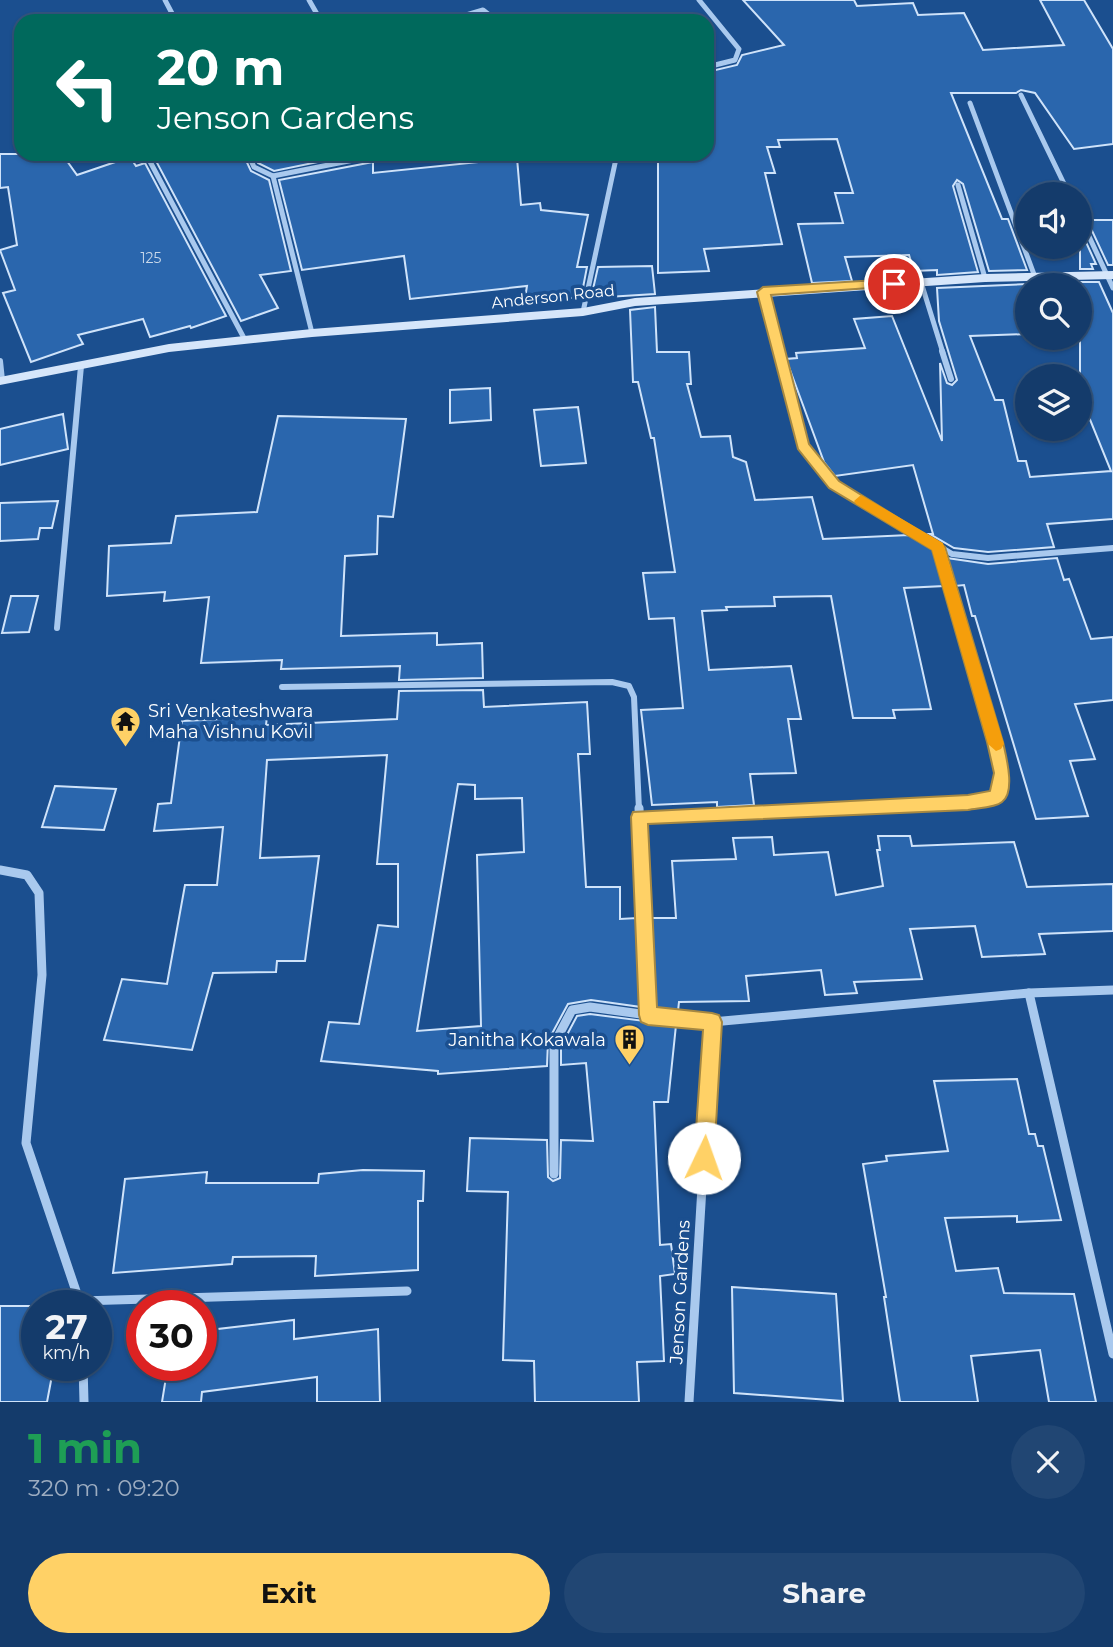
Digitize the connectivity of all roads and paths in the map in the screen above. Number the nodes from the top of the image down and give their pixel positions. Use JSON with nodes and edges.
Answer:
{"nodes":[{"id":1,"x":699,"y":0,"type":"edge"},
{"id":2,"x":470,"y":14,"type":"edge"},
{"id":3,"x":488,"y":14,"type":"edge"},
{"id":4,"x":710,"y":14,"type":"edge"},
{"id":5,"x":714,"y":18,"type":"edge"},
{"id":6,"x":714,"y":66,"type":"edge"},
{"id":7,"x":1021,"y":95,"type":"dead end"},
{"id":8,"x":970,"y":103,"type":"dead end"},
{"id":9,"x":149,"y":161,"type":"edge"},
{"id":10,"x":251,"y":161,"type":"edge"},
{"id":11,"x":349,"y":161,"type":"edge"},
{"id":12,"x":615,"y":161,"type":"edge"},
{"id":13,"x":273,"y":176,"type":"junction"},
{"id":14,"x":1063,"y":182,"type":"edge"},
{"id":15,"x":958,"y":185,"type":"dead end"},
{"id":16,"x":1092,"y":240,"type":"edge"},
{"id":17,"x":1034,"y":273,"type":"edge"},
{"id":18,"x":1092,"y":275,"type":"edge"},
{"id":19,"x":1110,"y":275,"type":"edge"},
{"id":20,"x":1015,"y":277,"type":"edge"},
{"id":21,"x":985,"y":278,"type":"junction"},
{"id":22,"x":921,"y":282,"type":"junction"},
{"id":23,"x":1113,"y":288,"type":"edge"},
{"id":24,"x":763,"y":292,"type":"junction"},
{"id":25,"x":583,"y":312,"type":"junction"},
{"id":26,"x":312,"y":333,"type":"junction"},
{"id":27,"x":245,"y":340,"type":"junction"},
{"id":28,"x":0,"y":360,"type":"edge"},
{"id":29,"x":81,"y":366,"type":"junction"},
{"id":30,"x":951,"y":379,"type":"dead end"},
{"id":31,"x":1,"y":380,"type":"edge"},
{"id":32,"x":938,"y":547,"type":"junction"},
{"id":33,"x":1113,"y":548,"type":"edge"},
{"id":34,"x":57,"y":628,"type":"dead end"},
{"id":35,"x":282,"y":687,"type":"dead end"},
{"id":36,"x":639,"y":817,"type":"junction"},
{"id":37,"x":0,"y":870,"type":"edge"},
{"id":38,"x":1113,"y":990,"type":"edge"},
{"id":39,"x":1029,"y":993,"type":"junction"},
{"id":40,"x":648,"y":1015,"type":"junction"},
{"id":41,"x":712,"y":1022,"type":"junction"},
{"id":42,"x":554,"y":1174,"type":"dead end"},
{"id":43,"x":76,"y":1290,"type":"edge"},
{"id":44,"x":407,"y":1291,"type":"dead end"},
{"id":45,"x":112,"y":1302,"type":"edge"},
{"id":46,"x":1113,"y":1354,"type":"edge"},
{"id":47,"x":83,"y":1381,"type":"edge"},
{"id":48,"x":84,"y":1402,"type":"edge"},
{"id":49,"x":689,"y":1402,"type":"edge"}],
"edges":[{"from":1,"to":4,"type":"street"},
{"from":2,"to":3,"type":"street"},
{"from":5,"to":6,"type":"street"},
{"from":7,"to":14,"type":"street"},
{"from":8,"to":17,"type":"street"},
{"from":9,"to":27,"type":"street"},
{"from":10,"to":13,"type":"street"},
{"from":11,"to":13,"type":"street"},
{"from":12,"to":25,"type":"street"},
{"from":13,"to":26,"type":"street"},
{"from":15,"to":21,"type":"street"},
{"from":16,"to":19,"type":"street"},
{"from":18,"to":19,"type":"main road","name":"Anderson Road"},
{"from":19,"to":23,"type":"street"},
{"from":20,"to":21,"type":"main road","name":"Anderson Road"},
{"from":21,"to":22,"type":"main road","name":"Anderson Road"},
{"from":22,"to":24,"type":"main road","name":"Anderson Road"},
{"from":22,"to":30,"type":"street"},
{"from":24,"to":25,"type":"main road","name":"Anderson Road"},
{"from":24,"to":32,"type":"street"},
{"from":25,"to":26,"type":"main road","name":"Anderson Road"},
{"from":26,"to":27,"type":"main road","name":"Anderson Road"},
{"from":27,"to":29,"type":"main road","name":"Anderson Road"},
{"from":28,"to":31,"type":"street"},
{"from":29,"to":31,"type":"main road","name":"Anderson Road"},
{"from":29,"to":34,"type":"street"},
{"from":32,"to":33,"type":"street"},
{"from":32,"to":36,"type":"street"},
{"from":35,"to":36,"type":"street"},
{"from":36,"to":40,"type":"street"},
{"from":37,"to":43,"type":"street"},
{"from":38,"to":39,"type":"street"},
{"from":39,"to":41,"type":"street"},
{"from":39,"to":46,"type":"street"},
{"from":40,"to":41,"type":"street"},
{"from":40,"to":42,"type":"street"},
{"from":41,"to":49,"type":"street","name":"Jenson Gardens"},
{"from":44,"to":45,"type":"street"},
{"from":47,"to":48,"type":"street"}]}
